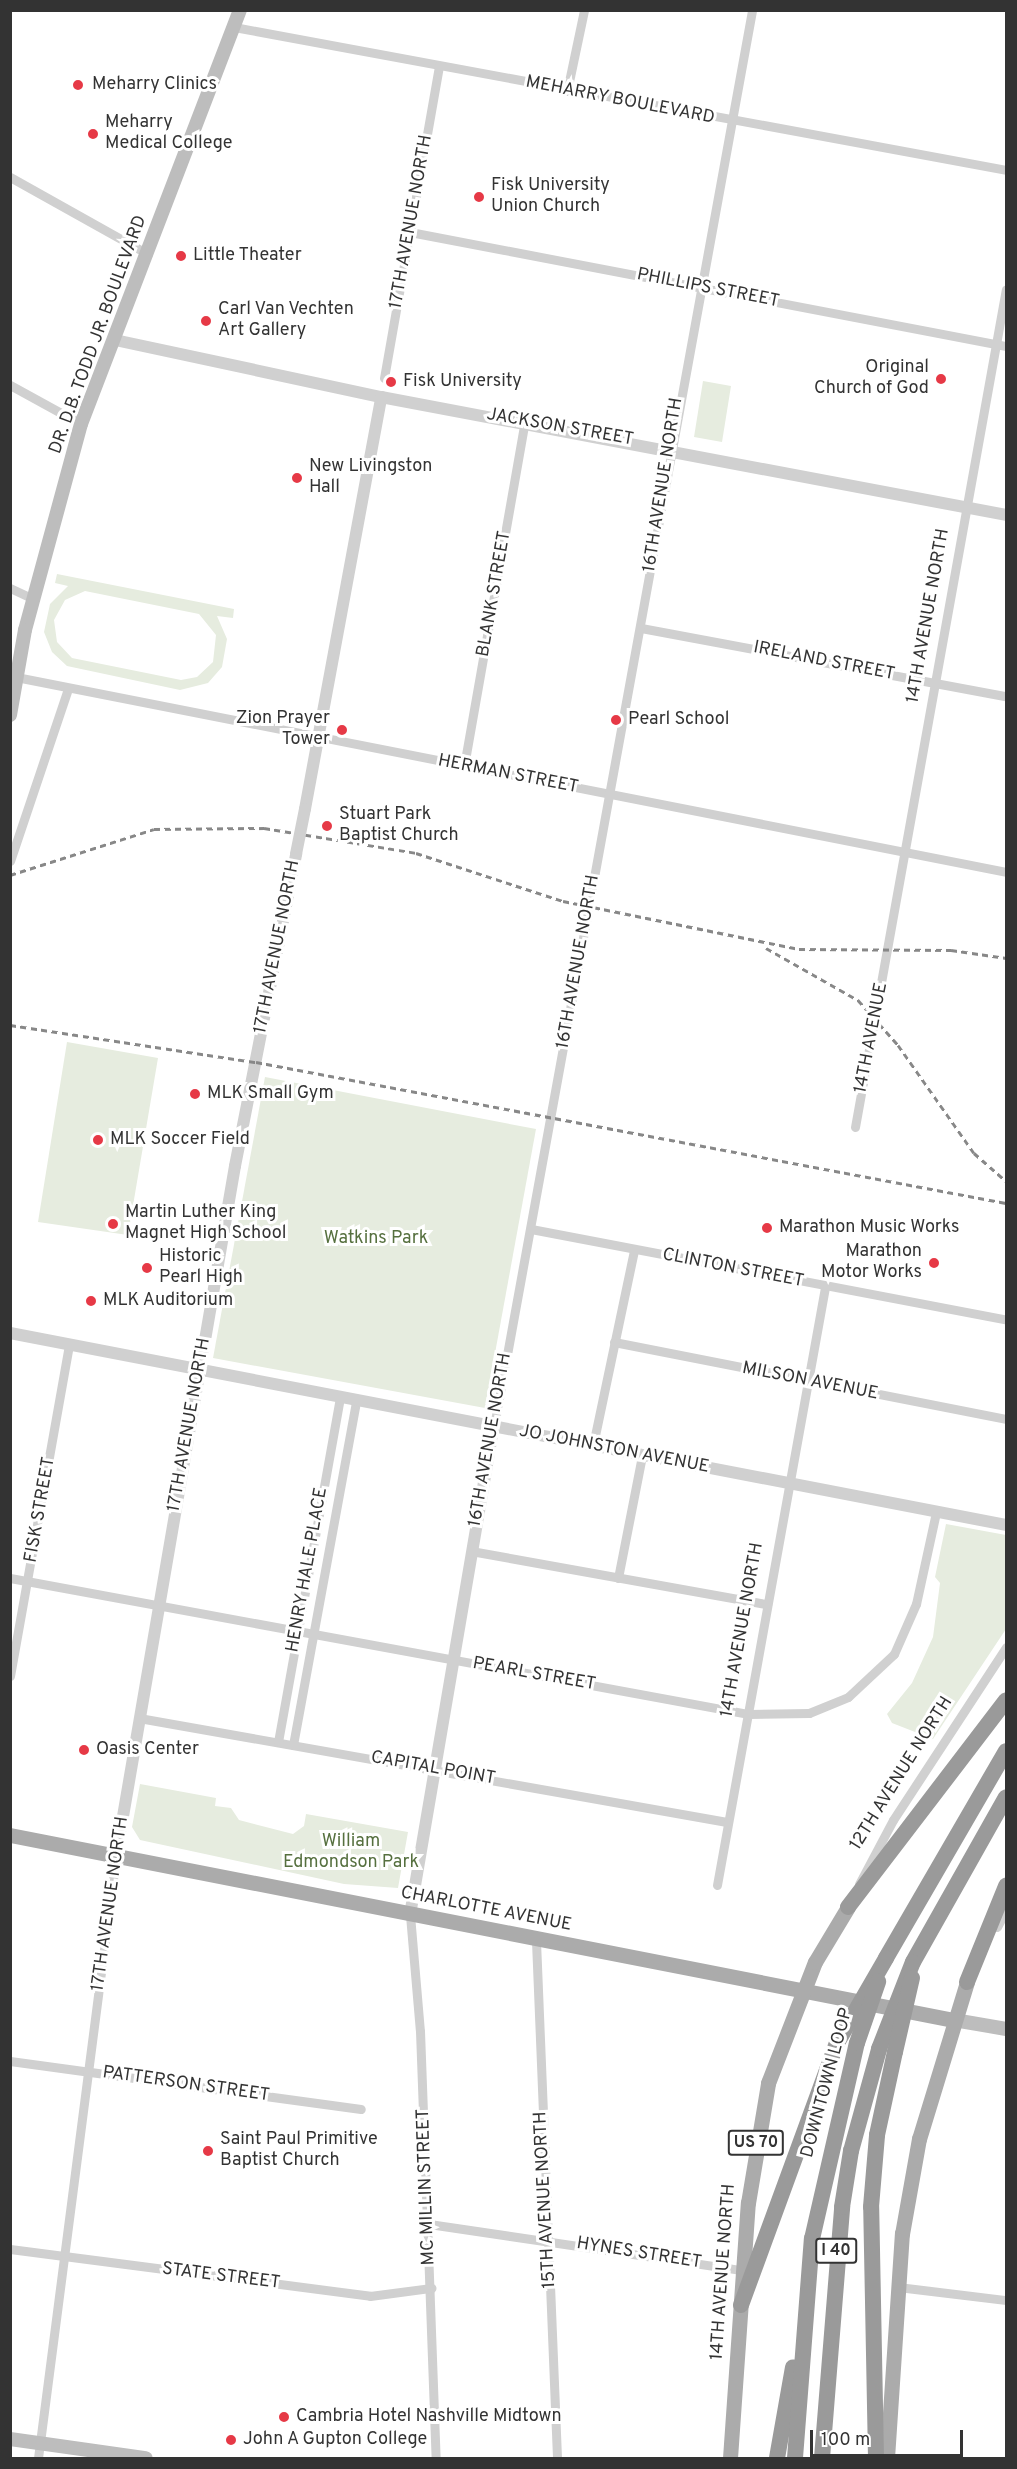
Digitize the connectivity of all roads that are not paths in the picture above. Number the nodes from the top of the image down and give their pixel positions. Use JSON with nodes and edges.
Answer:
{"nodes":[{"id":1,"x":240,"y":10,"type":"edge"},
{"id":2,"x":584,"y":10,"type":"edge"},
{"id":3,"x":752,"y":10,"type":"edge"},
{"id":4,"x":234,"y":27,"type":"junction"},
{"id":5,"x":440,"y":66,"type":"junction"},
{"id":6,"x":567,"y":91,"type":"junction"},
{"id":7,"x":731,"y":123,"type":"junction"},
{"id":8,"x":1006,"y":170,"type":"edge"},
{"id":9,"x":10,"y":177,"type":"edge"},
{"id":10,"x":411,"y":232,"type":"junction"},
{"id":11,"x":148,"y":254,"type":"junction"},
{"id":12,"x":699,"y":288,"type":"junction"},
{"id":13,"x":1006,"y":289,"type":"edge"},
{"id":14,"x":115,"y":340,"type":"junction"},
{"id":15,"x":1002,"y":345,"type":"edge"},
{"id":16,"x":384,"y":378,"type":"dead end"},
{"id":17,"x":10,"y":385,"type":"edge"},
{"id":18,"x":381,"y":397,"type":"junction"},
{"id":19,"x":525,"y":422,"type":"junction"},
{"id":20,"x":81,"y":424,"type":"junction"},
{"id":21,"x":671,"y":449,"type":"junction"},
{"id":22,"x":968,"y":507,"type":"junction"},
{"id":23,"x":1006,"y":515,"type":"edge"},
{"id":24,"x":10,"y":588,"type":"edge"},
{"id":25,"x":31,"y":598,"type":"junction"},
{"id":26,"x":641,"y":628,"type":"junction"},
{"id":27,"x":10,"y":676,"type":"edge"},
{"id":28,"x":937,"y":683,"type":"junction"},
{"id":29,"x":68,"y":689,"type":"junction"},
{"id":30,"x":1006,"y":696,"type":"edge"},
{"id":31,"x":10,"y":715,"type":"edge"},
{"id":32,"x":317,"y":739,"type":"junction"},
{"id":33,"x":464,"y":766,"type":"junction"},
{"id":34,"x":607,"y":794,"type":"junction"},
{"id":35,"x":908,"y":853,"type":"junction"},
{"id":36,"x":10,"y":861,"type":"edge"},
{"id":37,"x":1006,"y":872,"type":"edge"},
{"id":38,"x":891,"y":950,"type":"joint"},
{"id":39,"x":855,"y":1126,"type":"dead end"},
{"id":40,"x":531,"y":1229,"type":"junction"},
{"id":41,"x":634,"y":1250,"type":"junction"},
{"id":42,"x":825,"y":1287,"type":"junction"},
{"id":43,"x":1006,"y":1320,"type":"edge"},
{"id":44,"x":10,"y":1333,"type":"edge"},
{"id":45,"x":614,"y":1342,"type":"junction"},
{"id":46,"x":69,"y":1344,"type":"junction"},
{"id":47,"x":199,"y":1370,"type":"junction"},
{"id":48,"x":807,"y":1383,"type":"junction"},
{"id":49,"x":340,"y":1397,"type":"junction"},
{"id":50,"x":356,"y":1401,"type":"junction"},
{"id":51,"x":1006,"y":1419,"type":"edge"},
{"id":52,"x":494,"y":1426,"type":"junction"},
{"id":53,"x":593,"y":1445,"type":"junction"},
{"id":54,"x":642,"y":1456,"type":"junction"},
{"id":55,"x":789,"y":1483,"type":"junction"},
{"id":56,"x":936,"y":1512,"type":"junction"},
{"id":57,"x":1006,"y":1525,"type":"edge"},
{"id":58,"x":471,"y":1551,"type":"junction"},
{"id":59,"x":10,"y":1578,"type":"edge"},
{"id":60,"x":618,"y":1578,"type":"junction"},
{"id":61,"x":28,"y":1581,"type":"junction"},
{"id":62,"x":767,"y":1604,"type":"junction"},
{"id":63,"x":158,"y":1607,"type":"junction"},
{"id":64,"x":297,"y":1632,"type":"junction"},
{"id":65,"x":313,"y":1634,"type":"junction"},
{"id":66,"x":1006,"y":1647,"type":"edge"},
{"id":67,"x":451,"y":1660,"type":"junction"},
{"id":68,"x":10,"y":1676,"type":"edge"},
{"id":69,"x":1006,"y":1700,"type":"edge"},
{"id":70,"x":748,"y":1714,"type":"junction"},
{"id":71,"x":139,"y":1718,"type":"junction"},
{"id":72,"x":278,"y":1742,"type":"junction"},
{"id":73,"x":293,"y":1745,"type":"junction"},
{"id":74,"x":1006,"y":1751,"type":"edge"},
{"id":75,"x":431,"y":1769,"type":"junction"},
{"id":76,"x":1006,"y":1797,"type":"edge"},
{"id":77,"x":727,"y":1822,"type":"junction"},
{"id":78,"x":10,"y":1835,"type":"edge"},
{"id":79,"x":116,"y":1857,"type":"junction"},
{"id":80,"x":717,"y":1885,"type":"dead end"},
{"id":81,"x":1006,"y":1886,"type":"edge"},
{"id":82,"x":848,"y":1907,"type":"junction"},
{"id":83,"x":1006,"y":1910,"type":"edge"},
{"id":84,"x":410,"y":1915,"type":"junction"},
{"id":85,"x":536,"y":1941,"type":"junction"},
{"id":86,"x":886,"y":1958,"type":"junction"},
{"id":87,"x":967,"y":1982,"type":"junction"},
{"id":88,"x":804,"y":1989,"type":"junction"},
{"id":89,"x":954,"y":2020,"type":"junction"},
{"id":90,"x":1006,"y":2028,"type":"edge"},
{"id":91,"x":887,"y":2050,"type":"junction"},
{"id":92,"x":10,"y":2061,"type":"edge"},
{"id":93,"x":89,"y":2072,"type":"junction"},
{"id":94,"x":361,"y":2109,"type":"dead end"},
{"id":95,"x":429,"y":2224,"type":"junction"},
{"id":96,"x":548,"y":2239,"type":"junction"},
{"id":97,"x":10,"y":2249,"type":"edge"},
{"id":98,"x":65,"y":2257,"type":"junction"},
{"id":99,"x":742,"y":2270,"type":"junction"},
{"id":100,"x":898,"y":2287,"type":"junction"},
{"id":101,"x":431,"y":2288,"type":"junction"},
{"id":102,"x":1006,"y":2300,"type":"edge"},
{"id":103,"x":741,"y":2305,"type":"junction"},
{"id":104,"x":804,"y":2332,"type":"junction"},
{"id":105,"x":829,"y":2350,"type":"junction"},
{"id":106,"x":10,"y":2439,"type":"edge"},
{"id":107,"x":40,"y":2443,"type":"junction"},
{"id":108,"x":38,"y":2458,"type":"edge"},
{"id":109,"x":146,"y":2458,"type":"edge"},
{"id":110,"x":436,"y":2458,"type":"edge"},
{"id":111,"x":557,"y":2458,"type":"edge"},
{"id":112,"x":730,"y":2458,"type":"edge"},
{"id":113,"x":777,"y":2458,"type":"edge"},
{"id":114,"x":795,"y":2458,"type":"edge"},
{"id":115,"x":822,"y":2458,"type":"edge"},
{"id":116,"x":833,"y":2458,"type":"edge"},
{"id":117,"x":876,"y":2458,"type":"edge"},
{"id":118,"x":887,"y":2458,"type":"edge"}],
"edges":[{"from":1,"to":4,"type":"main road","name":"DR. D.B. TODD JR. BOULEVARD"},
{"from":2,"to":6,"type":"street"},
{"from":3,"to":7,"type":"street","name":"16TH AVENUE NORTH"},
{"from":4,"to":5,"type":"street","name":"MEHARRY BOULEVARD"},
{"from":4,"to":11,"type":"main road","name":"DR. D.B. TODD JR. BOULEVARD"},
{"from":5,"to":6,"type":"street","name":"MEHARRY BOULEVARD"},
{"from":5,"to":10,"type":"street","name":"17TH AVENUE NORTH"},
{"from":6,"to":7,"type":"street","name":"MEHARRY BOULEVARD"},
{"from":7,"to":8,"type":"street","name":"MEHARRY BOULEVARD"},
{"from":7,"to":12,"type":"street","name":"16TH AVENUE NORTH"},
{"from":9,"to":11,"type":"street"},
{"from":10,"to":12,"type":"street","name":"PHILLIPS STREET"},
{"from":10,"to":16,"type":"street","name":"17TH AVENUE NORTH"},
{"from":11,"to":14,"type":"main road","name":"DR. D.B. TODD JR. BOULEVARD"},
{"from":12,"to":15,"type":"street","name":"PHILLIPS STREET"},
{"from":12,"to":21,"type":"street","name":"16TH AVENUE NORTH"},
{"from":13,"to":15,"type":"street","name":"14TH AVENUE NORTH"},
{"from":14,"to":18,"type":"street","name":"JACKSON STREET"},
{"from":14,"to":20,"type":"main road","name":"DR. D.B. TODD JR. BOULEVARD"},
{"from":15,"to":22,"type":"street","name":"14TH AVENUE NORTH"},
{"from":17,"to":20,"type":"street"},
{"from":18,"to":19,"type":"street","name":"JACKSON STREET"},
{"from":18,"to":32,"type":"street","name":"17TH AVENUE NORTH"},
{"from":19,"to":21,"type":"street","name":"JACKSON STREET"},
{"from":19,"to":33,"type":"street","name":"BLANK STREET"},
{"from":20,"to":25,"type":"main road","name":"DR. D.B. TODD JR. BOULEVARD"},
{"from":21,"to":22,"type":"street","name":"JACKSON STREET"},
{"from":21,"to":26,"type":"street","name":"16TH AVENUE NORTH"},
{"from":22,"to":23,"type":"street","name":"JACKSON STREET"},
{"from":22,"to":28,"type":"street","name":"14TH AVENUE NORTH"},
{"from":24,"to":25,"type":"street"},
{"from":25,"to":31,"type":"main road","name":"DR. D.B. TODD JR. BOULEVARD","bridge":true},
{"from":26,"to":28,"type":"street","name":"IRELAND STREET"},
{"from":26,"to":34,"type":"street","name":"16TH AVENUE NORTH"},
{"from":27,"to":29,"type":"street","name":"HERMAN STREET"},
{"from":28,"to":30,"type":"street","name":"IRELAND STREET"},
{"from":28,"to":35,"type":"street","name":"14TH AVENUE NORTH"},
{"from":29,"to":32,"type":"street","name":"HERMAN STREET"},
{"from":29,"to":36,"type":"street"},
{"from":32,"to":33,"type":"street","name":"HERMAN STREET"},
{"from":32,"to":47,"type":"street","name":"17TH AVENUE NORTH","bridge":true},
{"from":33,"to":34,"type":"street","name":"HERMAN STREET"},
{"from":34,"to":35,"type":"street","name":"HERMAN STREET"},
{"from":34,"to":40,"type":"street","name":"16TH AVENUE NORTH"},
{"from":35,"to":37,"type":"street","name":"HERMAN STREET"},
{"from":35,"to":38,"type":"street","name":"14TH AVENUE NORTH"},
{"from":38,"to":39,"type":"street","name":"14TH AVENUE"},
{"from":40,"to":41,"type":"street","name":"CLINTON STREET"},
{"from":40,"to":52,"type":"street","name":"16TH AVENUE NORTH"},
{"from":41,"to":42,"type":"street","name":"CLINTON STREET"},
{"from":41,"to":45,"type":"street"},
{"from":42,"to":43,"type":"street","name":"CLINTON STREET"},
{"from":42,"to":48,"type":"street"},
{"from":44,"to":46,"type":"street","name":"JO JOHNSTON AVENUE"},
{"from":45,"to":48,"type":"street","name":"MILSON AVENUE"},
{"from":45,"to":53,"type":"street"},
{"from":46,"to":47,"type":"street","name":"JO JOHNSTON AVENUE"},
{"from":46,"to":61,"type":"street","name":"FISK STREET"},
{"from":47,"to":49,"type":"street","name":"JO JOHNSTON AVENUE"},
{"from":47,"to":63,"type":"street","name":"17TH AVENUE NORTH"},
{"from":48,"to":51,"type":"street","name":"MILSON AVENUE"},
{"from":48,"to":55,"type":"street","name":"14TH AVENUE NORTH"},
{"from":49,"to":50,"type":"street","name":"JO JOHNSTON AVENUE"},
{"from":49,"to":64,"type":"street","name":"HENRY HALE PLACE"},
{"from":50,"to":52,"type":"street","name":"JO JOHNSTON AVENUE"},
{"from":50,"to":65,"type":"street","name":"HENRY HALE PLACE"},
{"from":52,"to":53,"type":"street","name":"JO JOHNSTON AVENUE"},
{"from":52,"to":58,"type":"street","name":"16TH AVENUE NORTH"},
{"from":53,"to":54,"type":"street","name":"JO JOHNSTON AVENUE"},
{"from":54,"to":55,"type":"street","name":"JO JOHNSTON AVENUE"},
{"from":54,"to":60,"type":"street"},
{"from":55,"to":56,"type":"street","name":"JO JOHNSTON AVENUE"},
{"from":55,"to":62,"type":"street","name":"14TH AVENUE NORTH"},
{"from":56,"to":57,"type":"street","name":"JO JOHNSTON AVENUE"},
{"from":56,"to":70,"type":"street","name":"PEARL STREET"},
{"from":58,"to":60,"type":"street"},
{"from":58,"to":67,"type":"street","name":"16TH AVENUE NORTH"},
{"from":59,"to":61,"type":"street","name":"PEARL STREET"},
{"from":60,"to":62,"type":"street"},
{"from":61,"to":63,"type":"street","name":"PEARL STREET"},
{"from":61,"to":68,"type":"street","name":"FISK STREET"},
{"from":62,"to":70,"type":"street","name":"14TH AVENUE NORTH"},
{"from":63,"to":64,"type":"street","name":"PEARL STREET"},
{"from":63,"to":71,"type":"street","name":"17TH AVENUE NORTH"},
{"from":64,"to":65,"type":"street","name":"PEARL STREET"},
{"from":64,"to":72,"type":"street","name":"HENRY HALE PLACE"},
{"from":65,"to":67,"type":"street","name":"PEARL STREET"},
{"from":65,"to":73,"type":"street","name":"HENRY HALE PLACE"},
{"from":66,"to":82,"type":"street","name":"12TH AVENUE NORTH"},
{"from":67,"to":70,"type":"street","name":"PEARL STREET"},
{"from":67,"to":75,"type":"street","name":"16TH AVENUE NORTH"},
{"from":69,"to":82,"type":"highway"},
{"from":70,"to":77,"type":"street","name":"14TH AVENUE NORTH"},
{"from":71,"to":72,"type":"street","name":"CAPITAL POINT"},
{"from":71,"to":79,"type":"street","name":"17TH AVENUE NORTH"},
{"from":72,"to":73,"type":"street","name":"CAPITAL POINT"},
{"from":73,"to":75,"type":"street","name":"CAPITAL POINT"},
{"from":74,"to":86,"type":"highway","name":"DOWNTOWN LOOP","number":"I 40"},
{"from":75,"to":77,"type":"street","name":"CAPITAL POINT"},
{"from":75,"to":84,"type":"street","name":"16TH AVENUE NORTH"},
{"from":76,"to":91,"type":"highway","bridge":true},
{"from":77,"to":80,"type":"street","name":"14TH AVENUE NORTH"},
{"from":78,"to":79,"type":"main road","name":"CHARLOTTE AVENUE"},
{"from":79,"to":84,"type":"main road","name":"CHARLOTTE AVENUE"},
{"from":79,"to":93,"type":"street","name":"17TH AVENUE NORTH"},
{"from":81,"to":87,"type":"highway"},
{"from":82,"to":88,"type":"main road","name":"12TH AVENUE NORTH"},
{"from":83,"to":87,"type":"street"},
{"from":84,"to":85,"type":"main road","name":"CHARLOTTE AVENUE"},
{"from":84,"to":95,"type":"street","name":"MC MILLIN STREET"},
{"from":85,"to":88,"type":"main road","name":"CHARLOTTE AVENUE"},
{"from":85,"to":96,"type":"street","name":"15TH AVENUE NORTH"},
{"from":86,"to":103,"type":"highway","bridge":true},
{"from":86,"to":104,"type":"highway","name":"DOWNTOWN LOOP","number":"I 40","bridge":true},
{"from":87,"to":89,"type":"main road"},
{"from":88,"to":89,"type":"main road","name":"CHARLOTTE AVENUE"},
{"from":88,"to":99,"type":"main road","name":"14TH AVENUE NORTH","number":"US 70"},
{"from":89,"to":90,"type":"main road"},
{"from":89,"to":100,"type":"main road"},
{"from":91,"to":105,"type":"highway","number":"I 40"},
{"from":91,"to":117,"type":"highway"},
{"from":92,"to":93,"type":"street","name":"PATTERSON STREET"},
{"from":93,"to":94,"type":"street","name":"PATTERSON STREET"},
{"from":93,"to":98,"type":"street","name":"17TH AVENUE NORTH"},
{"from":95,"to":96,"type":"street","name":"HYNES STREET"},
{"from":95,"to":101,"type":"street","name":"MC MILLIN STREET"},
{"from":96,"to":99,"type":"street","name":"HYNES STREET"},
{"from":96,"to":111,"type":"street","name":"15TH AVENUE NORTH"},
{"from":97,"to":98,"type":"street","name":"STATE STREET"},
{"from":98,"to":101,"type":"street","name":"STATE STREET"},
{"from":98,"to":107,"type":"street","name":"17TH AVENUE NORTH"},
{"from":99,"to":103,"type":"main road","name":"14TH AVENUE NORTH","number":"US 70"},
{"from":100,"to":102,"type":"street"},
{"from":100,"to":118,"type":"main road"},
{"from":101,"to":110,"type":"street","name":"MC MILLIN STREET"},
{"from":103,"to":112,"type":"main road","name":"14TH AVENUE NORTH","number":"US 70"},
{"from":104,"to":113,"type":"highway"},
{"from":104,"to":114,"type":"highway","name":"DOWNTOWN LOOP","number":"I 40"},
{"from":105,"to":115,"type":"highway","number":"I 40"},
{"from":105,"to":116,"type":"highway"},
{"from":106,"to":107,"type":"main road"},
{"from":107,"to":108,"type":"street","name":"17TH AVENUE NORTH"},
{"from":107,"to":109,"type":"main road"}]}
